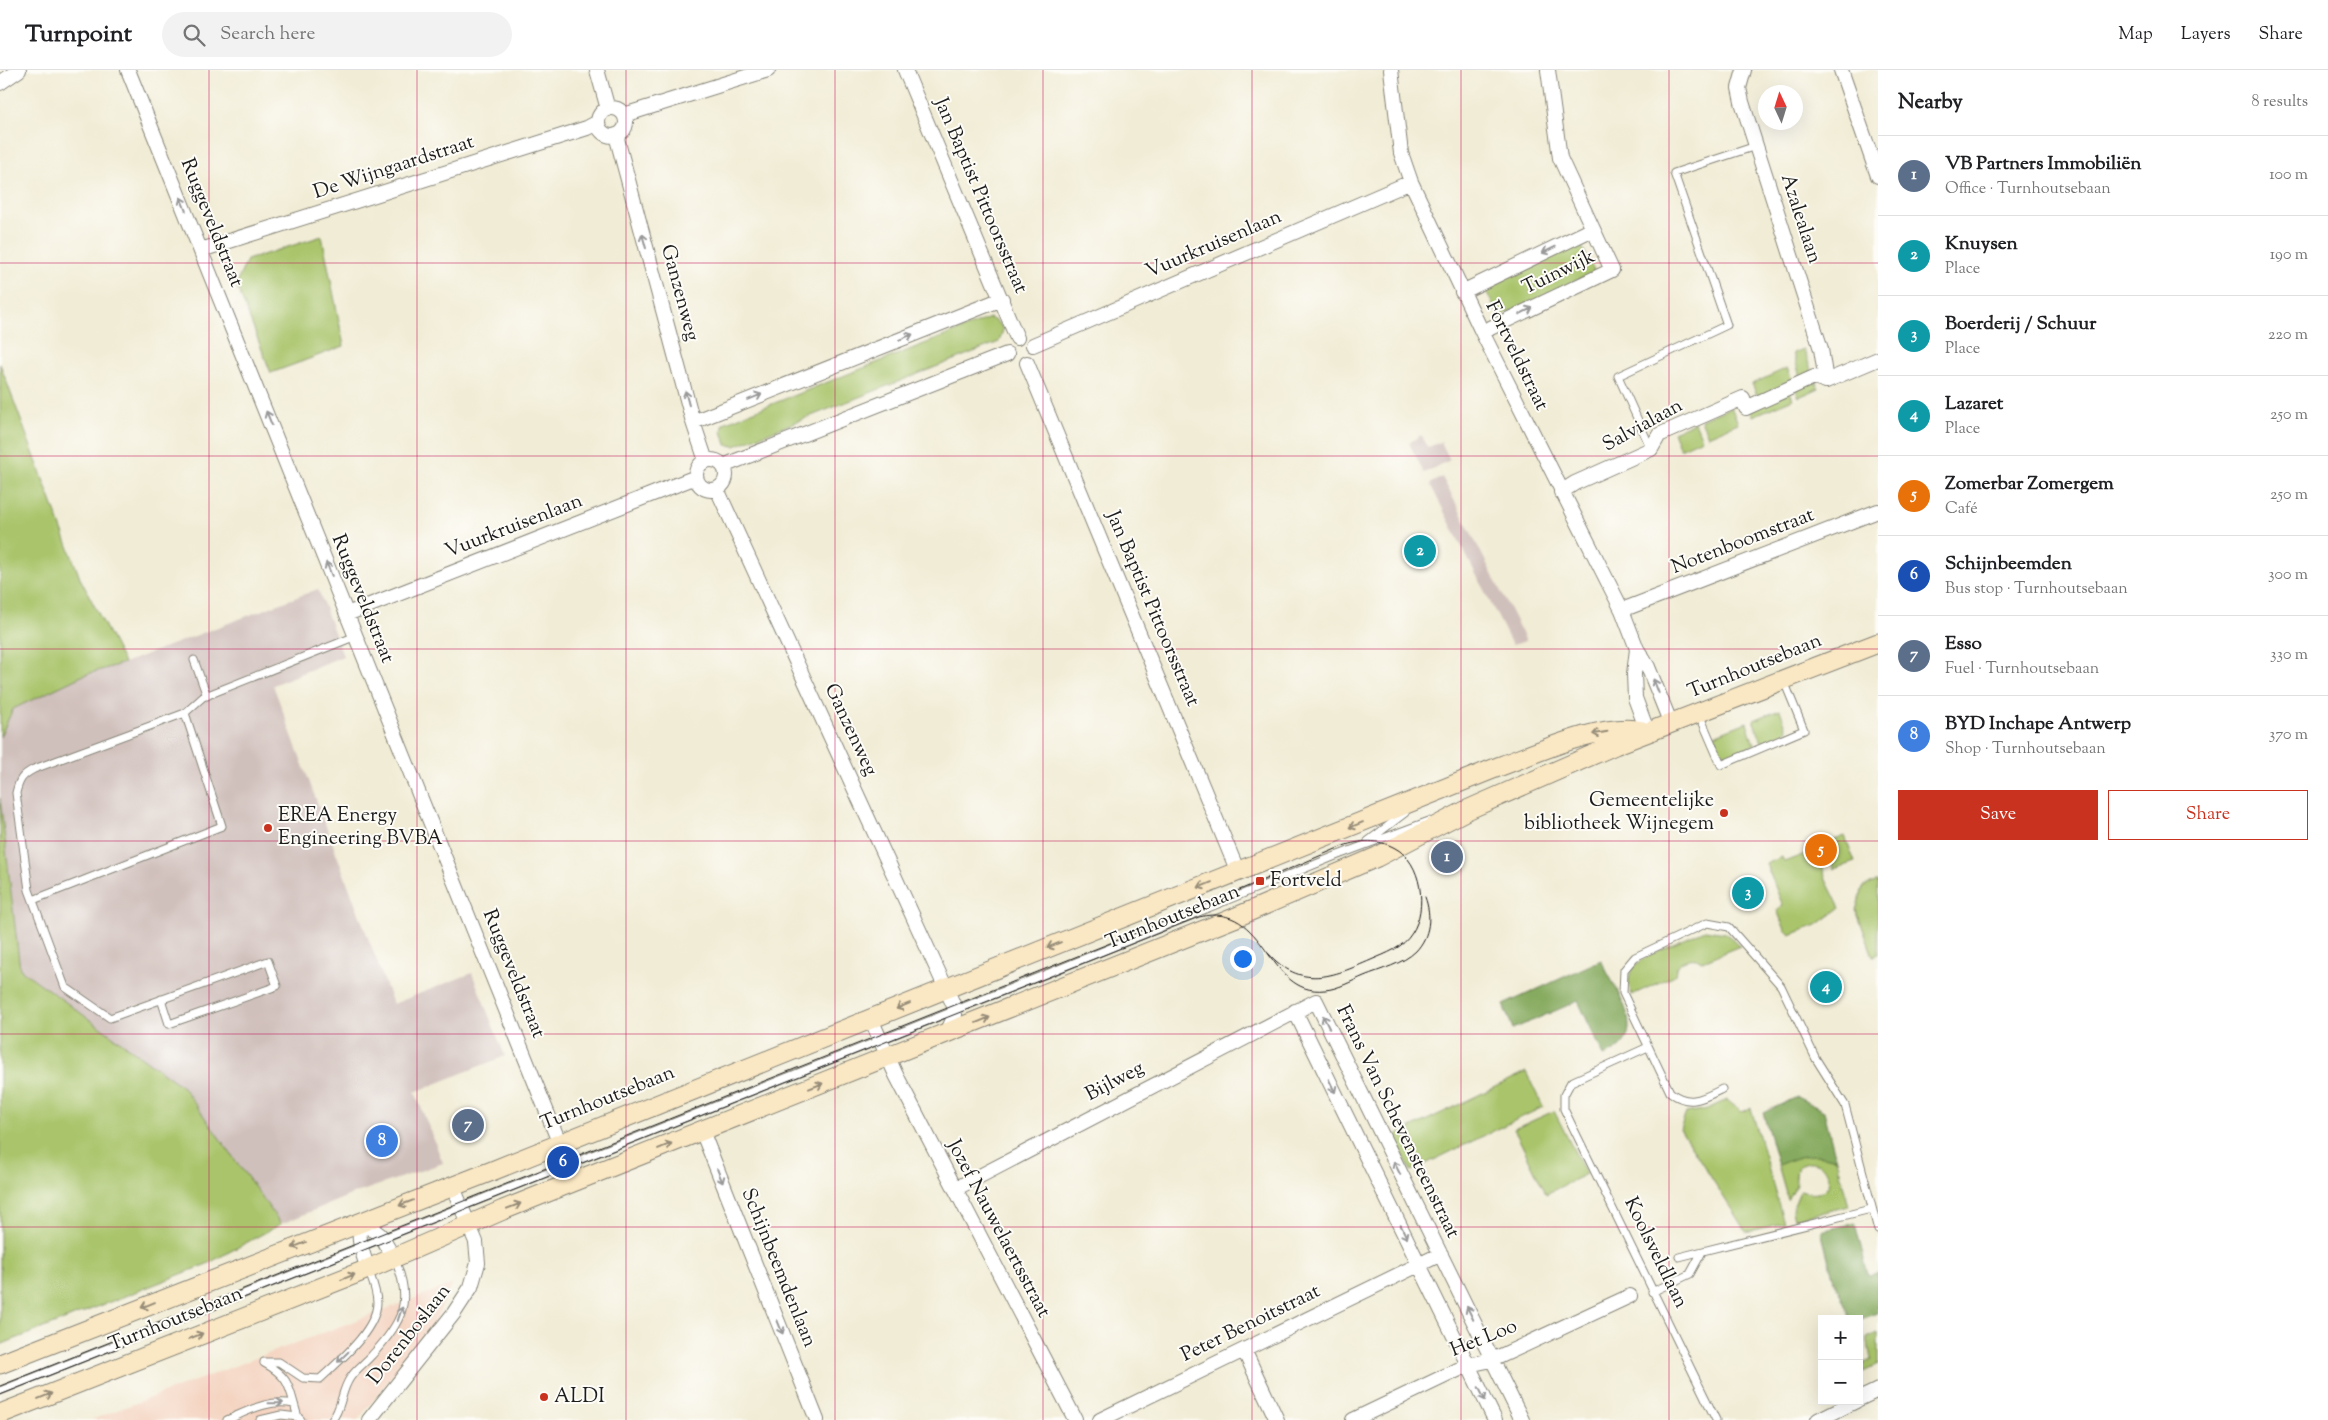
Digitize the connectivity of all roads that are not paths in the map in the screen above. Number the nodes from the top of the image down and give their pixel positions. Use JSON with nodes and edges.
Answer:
{"nodes":[{"id":1,"x":19,"y":70,"type":"edge"},
{"id":2,"x":128,"y":70,"type":"edge"},
{"id":3,"x":597,"y":70,"type":"edge"},
{"id":4,"x":768,"y":70,"type":"edge"},
{"id":5,"x":905,"y":70,"type":"edge"},
{"id":6,"x":1391,"y":70,"type":"edge"},
{"id":7,"x":1548,"y":70,"type":"edge"},
{"id":8,"x":1744,"y":70,"type":"edge"},
{"id":9,"x":1841,"y":70,"type":"edge"},
{"id":10,"x":0,"y":83,"type":"edge"},
{"id":11,"x":608,"y":109,"type":"junction"},
{"id":12,"x":624,"y":115,"type":"junction"},
{"id":13,"x":598,"y":122,"type":"junction"},
{"id":14,"x":616,"y":135,"type":"junction"},
{"id":15,"x":1756,"y":146,"type":"junction"},
{"id":16,"x":1878,"y":176,"type":"edge"},
{"id":17,"x":1411,"y":182,"type":"junction"},
{"id":18,"x":1593,"y":229,"type":"junction"},
{"id":19,"x":201,"y":250,"type":"junction"},
{"id":20,"x":1462,"y":292,"type":"junction"},
{"id":21,"x":1002,"y":300,"type":"junction"},
{"id":22,"x":1482,"y":332,"type":"junction"},
{"id":23,"x":1017,"y":338,"type":"junction"},
{"id":24,"x":1032,"y":345,"type":"junction"},
{"id":25,"x":1007,"y":354,"type":"junction"},
{"id":26,"x":1878,"y":358,"type":"edge"},
{"id":27,"x":1027,"y":363,"type":"junction"},
{"id":28,"x":1826,"y":380,"type":"junction"},
{"id":29,"x":693,"y":422,"type":"junction"},
{"id":30,"x":1651,"y":449,"type":"junction"},
{"id":31,"x":706,"y":461,"type":"junction"},
{"id":32,"x":723,"y":466,"type":"junction"},
{"id":33,"x":696,"y":477,"type":"junction"},
{"id":34,"x":717,"y":489,"type":"junction"},
{"id":35,"x":1561,"y":492,"type":"junction"},
{"id":36,"x":1878,"y":511,"type":"edge"},
{"id":37,"x":1622,"y":610,"type":"junction"},
{"id":38,"x":347,"y":614,"type":"junction"},
{"id":39,"x":356,"y":636,"type":"junction"},
{"id":40,"x":1878,"y":643,"type":"edge"},
{"id":41,"x":1637,"y":649,"type":"junction"},
{"id":42,"x":194,"y":660,"type":"dead end"},
{"id":43,"x":1783,"y":680,"type":"junction"},
{"id":44,"x":207,"y":696,"type":"junction"},
{"id":45,"x":184,"y":713,"type":"junction"},
{"id":46,"x":1699,"y":713,"type":"junction"},
{"id":47,"x":1671,"y":724,"type":"junction"},
{"id":48,"x":1648,"y":732,"type":"junction"},
{"id":49,"x":1498,"y":767,"type":"junction"},
{"id":50,"x":1510,"y":792,"type":"junction"},
{"id":51,"x":1433,"y":794,"type":"junction"},
{"id":52,"x":1467,"y":810,"type":"junction"},
{"id":53,"x":1364,"y":845,"type":"junction"},
{"id":54,"x":1238,"y":872,"type":"junction"},
{"id":55,"x":33,"y":900,"type":"junction"},
{"id":56,"x":946,"y":988,"type":"junction"},
{"id":57,"x":161,"y":1000,"type":"junction"},
{"id":58,"x":955,"y":1011,"type":"junction"},
{"id":59,"x":1296,"y":1011,"type":"junction"},
{"id":60,"x":871,"y":1019,"type":"junction"},
{"id":61,"x":946,"y":1035,"type":"junction"},
{"id":62,"x":880,"y":1040,"type":"junction"},
{"id":63,"x":1648,"y":1047,"type":"junction"},
{"id":64,"x":887,"y":1058,"type":"junction"},
{"id":65,"x":1722,"y":1089,"type":"dead end"},
{"id":66,"x":702,"y":1131,"type":"junction"},
{"id":67,"x":559,"y":1142,"type":"junction"},
{"id":68,"x":452,"y":1186,"type":"junction"},
{"id":69,"x":955,"y":1189,"type":"junction"},
{"id":70,"x":461,"y":1207,"type":"junction"},
{"id":71,"x":1871,"y":1209,"type":"junction"},
{"id":72,"x":360,"y":1221,"type":"junction"},
{"id":73,"x":469,"y":1226,"type":"junction"},
{"id":74,"x":1878,"y":1230,"type":"edge"},
{"id":75,"x":382,"y":1238,"type":"junction"},
{"id":76,"x":360,"y":1247,"type":"junction"},
{"id":77,"x":1702,"y":1252,"type":"junction"},
{"id":78,"x":1440,"y":1254,"type":"junction"},
{"id":79,"x":1679,"y":1257,"type":"dead end"},
{"id":80,"x":394,"y":1258,"type":"junction"},
{"id":81,"x":1420,"y":1264,"type":"junction"},
{"id":82,"x":368,"y":1268,"type":"junction"},
{"id":83,"x":1652,"y":1292,"type":"junction"},
{"id":84,"x":1630,"y":1296,"type":"dead end"},
{"id":85,"x":1244,"y":1350,"type":"junction"},
{"id":86,"x":1492,"y":1360,"type":"junction"},
{"id":87,"x":0,"y":1364,"type":"edge"},
{"id":88,"x":1468,"y":1365,"type":"junction"},
{"id":89,"x":1878,"y":1390,"type":"edge"},
{"id":90,"x":0,"y":1391,"type":"edge"},
{"id":91,"x":1863,"y":1398,"type":"edge"},
{"id":92,"x":294,"y":1404,"type":"junction"},
{"id":93,"x":1848,"y":1405,"type":"edge"},
{"id":94,"x":0,"y":1414,"type":"edge"},
{"id":95,"x":300,"y":1419,"type":"edge"},
{"id":96,"x":227,"y":1420,"type":"edge"},
{"id":97,"x":260,"y":1420,"type":"edge"},
{"id":98,"x":332,"y":1420,"type":"edge"},
{"id":99,"x":369,"y":1420,"type":"edge"},
{"id":100,"x":817,"y":1420,"type":"edge"},
{"id":101,"x":1079,"y":1420,"type":"edge"},
{"id":102,"x":1100,"y":1420,"type":"edge"},
{"id":103,"x":1277,"y":1420,"type":"edge"},
{"id":104,"x":1353,"y":1420,"type":"edge"},
{"id":105,"x":1495,"y":1420,"type":"edge"},
{"id":106,"x":1522,"y":1420,"type":"edge"},
{"id":107,"x":1716,"y":1420,"type":"edge"},
{"id":108,"x":1818,"y":1420,"type":"edge"}],
"edges":[{"from":1,"to":10,"type":"street"},
{"from":19,"to":2,"type":"street","name":"Ruggeveldstraat","one_way":true},
{"from":3,"to":11,"type":"street"},
{"from":4,"to":12,"type":"street"},
{"from":5,"to":21,"type":"street","name":"Jan Baptist Pittoorsstraat"},
{"from":6,"to":17,"type":"street","name":"Fortveldstraat"},
{"from":7,"to":18,"type":"street","name":"Tuinwijk"},
{"from":8,"to":15,"type":"street","name":"Azalealaan"},
{"from":9,"to":16,"type":"street"},
{"from":11,"to":12,"type":"street"},
{"from":11,"to":13,"type":"street"},
{"from":12,"to":14,"type":"street"},
{"from":13,"to":14,"type":"street"},
{"from":13,"to":19,"type":"street","name":"De Wijngaardstraat"},
{"from":29,"to":14,"type":"street","name":"Ganzenweg","one_way":true},
{"from":15,"to":28,"type":"street","name":"Azalealaan"},
{"from":15,"to":30,"type":"lane"},
{"from":17,"to":20,"type":"street","name":"Fortveldstraat"},
{"from":17,"to":24,"type":"street","name":"Vuurkruisenlaan"},
{"from":18,"to":20,"type":"street","name":"Tuinwijk","one_way":true},
{"from":22,"to":18,"type":"street","name":"Tuinwijk","one_way":true},
{"from":38,"to":19,"type":"street","name":"Ruggeveldstraat","one_way":true},
{"from":20,"to":22,"type":"street","name":"Fortveldstraat"},
{"from":21,"to":23,"type":"street","name":"Jan Baptist Pittoorsstraat"},
{"from":29,"to":21,"type":"street","one_way":true},
{"from":22,"to":35,"type":"street","name":"Fortveldstraat"},
{"from":23,"to":24,"type":"street"},
{"from":23,"to":25,"type":"street"},
{"from":24,"to":27,"type":"street"},
{"from":25,"to":27,"type":"street"},
{"from":25,"to":32,"type":"street"},
{"from":26,"to":28,"type":"street","name":"Salvialaan"},
{"from":27,"to":54,"type":"street","name":"Jan Baptist Pittoorsstraat"},
{"from":28,"to":30,"type":"street","name":"Salvialaan"},
{"from":29,"to":31,"type":"street","name":"Ganzenweg"},
{"from":30,"to":35,"type":"street","name":"Salvialaan"},
{"from":31,"to":32,"type":"street"},
{"from":31,"to":33,"type":"street"},
{"from":32,"to":34,"type":"street"},
{"from":33,"to":34,"type":"street"},
{"from":33,"to":38,"type":"street","name":"Vuurkruisenlaan"},
{"from":34,"to":56,"type":"street","name":"Ganzenweg"},
{"from":35,"to":37,"type":"street","name":"Fortveldstraat"},
{"from":36,"to":37,"type":"street","name":"Notenboomstraat"},
{"from":37,"to":41,"type":"street","name":"Fortveldstraat"},
{"from":38,"to":39,"type":"street","name":"Ruggeveldstraat"},
{"from":39,"to":44,"type":"lane"},
{"from":39,"to":67,"type":"street","name":"Ruggeveldstraat"},
{"from":40,"to":43,"type":"main road","name":"Turnhoutsebaan"},
{"from":47,"to":41,"type":"street","name":"Fortveldstraat","one_way":true},
{"from":41,"to":48,"type":"street","name":"Fortveldstraat"},
{"from":42,"to":44,"type":"lane"},
{"from":43,"to":46,"type":"main road","name":"Turnhoutsebaan"},
{"from":43,"to":46,"type":"lane"},
{"from":44,"to":45,"type":"lane"},
{"from":45,"to":55,"type":"lane"},
{"from":45,"to":55,"type":"lane"},
{"from":46,"to":47,"type":"main road","name":"Turnhoutsebaan"},
{"from":47,"to":48,"type":"main road","name":"Turnhoutsebaan"},
{"from":48,"to":49,"type":"main road","name":"Turnhoutsebaan","one_way":true},
{"from":48,"to":50,"type":"main road","name":"Turnhoutsebaan"},
{"from":49,"to":50,"type":"main road"},
{"from":49,"to":51,"type":"main road","name":"Turnhoutsebaan"},
{"from":50,"to":52,"type":"main road","name":"Turnhoutsebaan"},
{"from":51,"to":53,"type":"lane","name":"Turnhoutsebaan"},
{"from":51,"to":54,"type":"main road","name":"Turnhoutsebaan","one_way":true},
{"from":52,"to":53,"type":"lane","name":"Turnhoutsebaan"},
{"from":61,"to":52,"type":"main road","name":"Turnhoutsebaan","one_way":true},
{"from":53,"to":58,"type":"lane","name":"Turnhoutsebaan"},
{"from":54,"to":56,"type":"main road","name":"Turnhoutsebaan","one_way":true},
{"from":55,"to":57,"type":"lane"},
{"from":56,"to":58,"type":"street"},
{"from":56,"to":60,"type":"main road","name":"Turnhoutsebaan","one_way":true},
{"from":57,"to":57,"type":"lane"},
{"from":58,"to":61,"type":"street"},
{"from":58,"to":62,"type":"lane","name":"Turnhoutsebaan"},
{"from":59,"to":69,"type":"street","name":"Bijlweg"},
{"from":78,"to":59,"type":"street","name":"Frans Van Schevensteenstraat","one_way":true},
{"from":59,"to":81,"type":"street","name":"Frans Van Schevensteenstraat","one_way":true},
{"from":60,"to":62,"type":"street"},
{"from":60,"to":67,"type":"main road","name":"Turnhoutsebaan"},
{"from":61,"to":64,"type":"main road","name":"Turnhoutsebaan"},
{"from":62,"to":64,"type":"street"},
{"from":62,"to":70,"type":"lane","name":"Turnhoutsebaan"},
{"from":63,"to":65,"type":"lane"},
{"from":63,"to":71,"type":"lane"},
{"from":63,"to":83,"type":"lane","name":"Koolsveldlaan"},
{"from":66,"to":64,"type":"main road","name":"Turnhoutsebaan","one_way":true},
{"from":64,"to":69,"type":"street","name":"Jozef Nauwelaertsstraat"},
{"from":73,"to":66,"type":"main road","name":"Turnhoutsebaan","one_way":true},
{"from":66,"to":100,"type":"street","name":"Schijnbeemdenlaan","one_way":true},
{"from":67,"to":68,"type":"main road","name":"Turnhoutsebaan"},
{"from":68,"to":70,"type":"street","name":"Dorenboslaan"},
{"from":68,"to":72,"type":"main road","name":"Turnhoutsebaan","one_way":true},
{"from":69,"to":101,"type":"street","name":"Jozef Nauwelaertsstraat"},
{"from":70,"to":73,"type":"street","name":"Dorenboslaan"},
{"from":70,"to":75,"type":"lane","name":"Turnhoutsebaan"},
{"from":71,"to":74,"type":"lane"},
{"from":71,"to":77,"type":"lane"},
{"from":72,"to":75,"type":"street"},
{"from":72,"to":76,"type":"street"},
{"from":72,"to":87,"type":"main road","name":"Turnhoutsebaan","one_way":true},
{"from":73,"to":80,"type":"main road","name":"Turnhoutsebaan"},
{"from":73,"to":99,"type":"street","name":"Dorenboslaan"},
{"from":75,"to":76,"type":"lane","name":"Turnhoutsebaan"},
{"from":75,"to":80,"type":"street"},
{"from":76,"to":82,"type":"street"},
{"from":76,"to":90,"type":"lane","name":"Turnhoutsebaan"},
{"from":77,"to":79,"type":"lane"},
{"from":77,"to":83,"type":"lane"},
{"from":78,"to":81,"type":"street","name":"Peter Benoitstraat"},
{"from":86,"to":78,"type":"street","name":"Frans Van Schevensteenstraat","one_way":true},
{"from":80,"to":82,"type":"main road","name":"Turnhoutsebaan"},
{"from":98,"to":80,"type":"lane","one_way":true},
{"from":81,"to":85,"type":"street","name":"Peter Benoitstraat"},
{"from":81,"to":88,"type":"street","name":"Frans Van Schevensteenstraat"},
{"from":82,"to":92,"type":"lane","one_way":true},
{"from":94,"to":82,"type":"main road","name":"Turnhoutsebaan","one_way":true},
{"from":83,"to":107,"type":"lane","name":"Koolsveldlaan"},
{"from":84,"to":86,"type":"street","name":"Het Loo"},
{"from":85,"to":102,"type":"street","name":"Peter Benoitstraat"},
{"from":85,"to":103,"type":"street"},
{"from":86,"to":88,"type":"street","name":"Het Loo"},
{"from":86,"to":106,"type":"street","name":"Frans Van Schevensteenstraat"},
{"from":88,"to":104,"type":"street","name":"Het Loo"},
{"from":88,"to":105,"type":"street","name":"Frans Van Schevensteenstraat","one_way":true},
{"from":89,"to":91,"type":"street"},
{"from":92,"to":95,"type":"lane"},
{"from":96,"to":92,"type":"lane","one_way":true},
{"from":93,"to":108,"type":"street"},
{"from":95,"to":97,"type":"lane"}]}
